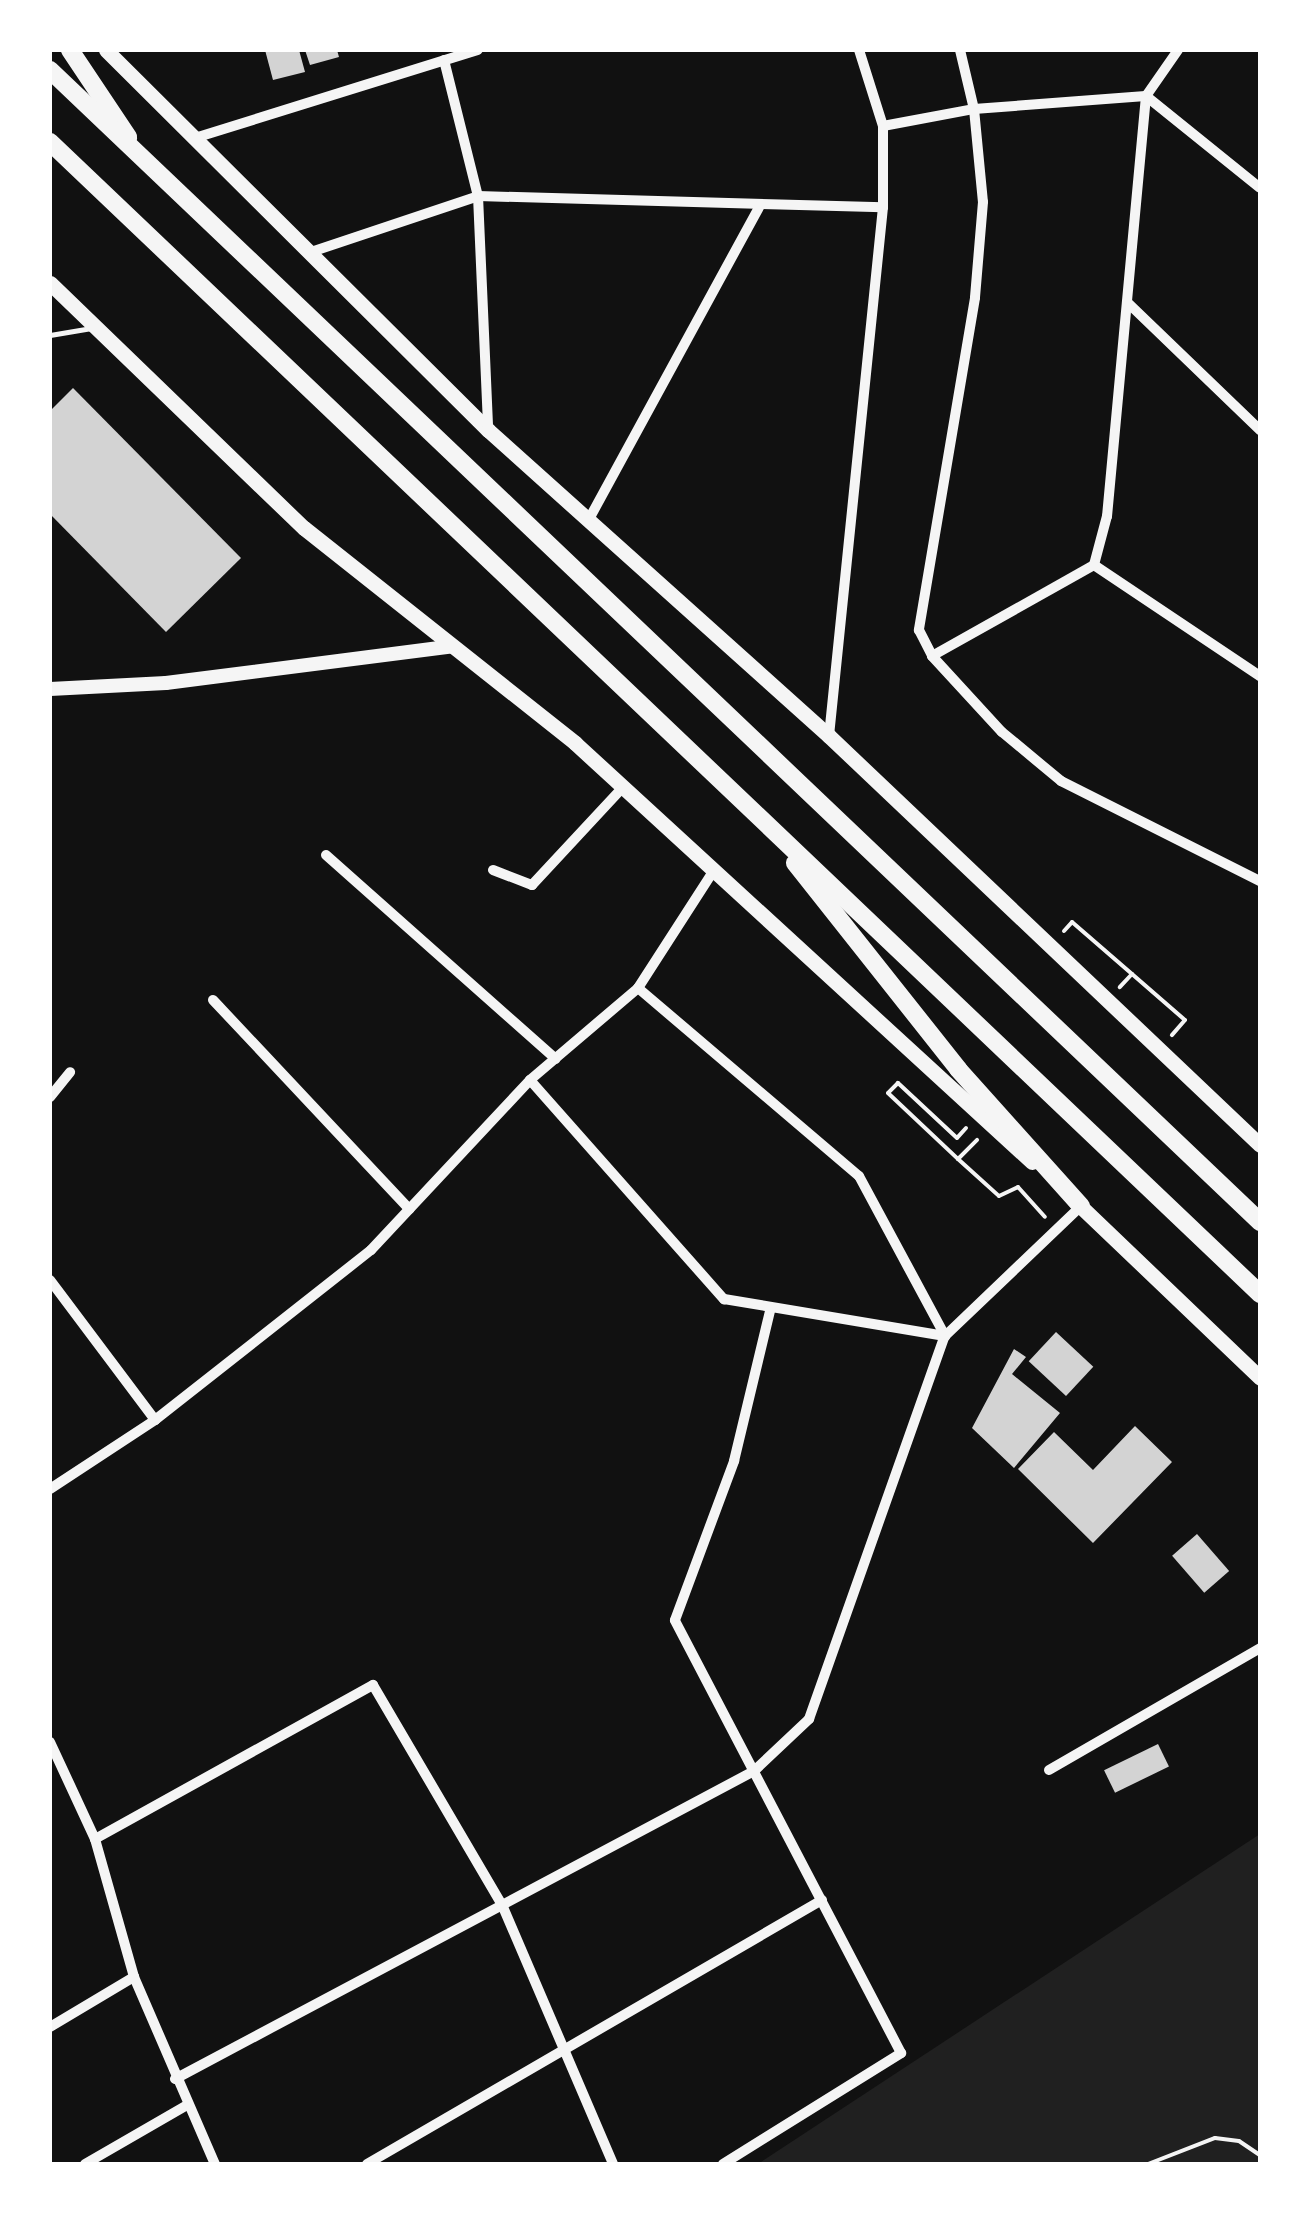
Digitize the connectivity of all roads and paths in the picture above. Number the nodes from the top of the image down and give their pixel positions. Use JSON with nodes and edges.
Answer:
{"nodes":[{"id":1,"x":70,"y":50,"type":"edge"},
{"id":2,"x":106,"y":50,"type":"edge"},
{"id":3,"x":478,"y":50,"type":"edge"},
{"id":4,"x":859,"y":50,"type":"edge"},
{"id":5,"x":960,"y":50,"type":"edge"},
{"id":6,"x":1178,"y":50,"type":"edge"},
{"id":7,"x":444,"y":60,"type":"junction"},
{"id":8,"x":50,"y":70,"type":"edge"},
{"id":9,"x":1146,"y":96,"type":"junction"},
{"id":10,"x":974,"y":109,"type":"junction"},
{"id":11,"x":883,"y":126,"type":"junction"},
{"id":12,"x":198,"y":137,"type":"junction"},
{"id":13,"x":50,"y":142,"type":"edge"},
{"id":14,"x":135,"y":150,"type":"junction"},
{"id":15,"x":1260,"y":188,"type":"edge"},
{"id":16,"x":478,"y":196,"type":"junction"},
{"id":17,"x":761,"y":204,"type":"junction"},
{"id":18,"x":883,"y":207,"type":"junction"},
{"id":19,"x":311,"y":252,"type":"junction"},
{"id":20,"x":50,"y":283,"type":"edge"},
{"id":21,"x":1127,"y":302,"type":"junction"},
{"id":22,"x":95,"y":327,"type":"junction"},
{"id":23,"x":50,"y":336,"type":"edge"},
{"id":24,"x":488,"y":430,"type":"junction"},
{"id":25,"x":1260,"y":430,"type":"edge"},
{"id":26,"x":588,"y":521,"type":"junction"},
{"id":27,"x":1094,"y":565,"type":"junction"},
{"id":28,"x":453,"y":646,"type":"junction"},
{"id":29,"x":932,"y":656,"type":"junction"},
{"id":30,"x":1260,"y":676,"type":"edge"},
{"id":31,"x":50,"y":689,"type":"edge"},
{"id":32,"x":829,"y":736,"type":"junction"},
{"id":33,"x":622,"y":788,"type":"junction"},
{"id":34,"x":765,"y":823,"type":"junction"},
{"id":35,"x":326,"y":855,"type":"dead end"},
{"id":36,"x":493,"y":870,"type":"dead end"},
{"id":37,"x":712,"y":873,"type":"junction"},
{"id":38,"x":1260,"y":881,"type":"edge"},
{"id":39,"x":1132,"y":974,"type":"dead end"},
{"id":40,"x":638,"y":988,"type":"junction"},
{"id":41,"x":213,"y":1000,"type":"dead end"},
{"id":42,"x":1185,"y":1020,"type":"dead end"},
{"id":43,"x":556,"y":1058,"type":"junction"},
{"id":44,"x":70,"y":1072,"type":"dead end"},
{"id":45,"x":530,"y":1080,"type":"junction"},
{"id":46,"x":50,"y":1097,"type":"edge"},
{"id":47,"x":1260,"y":1146,"type":"edge"},
{"id":48,"x":958,"y":1160,"type":"dead end"},
{"id":49,"x":1081,"y":1206,"type":"junction"},
{"id":50,"x":409,"y":1208,"type":"junction"},
{"id":51,"x":1257,"y":1218,"type":"edge"},
{"id":52,"x":1054,"y":1228,"type":"junction"},
{"id":53,"x":50,"y":1280,"type":"edge"},
{"id":54,"x":1260,"y":1294,"type":"edge"},
{"id":55,"x":771,"y":1307,"type":"junction"},
{"id":56,"x":945,"y":1336,"type":"junction"},
{"id":57,"x":1260,"y":1378,"type":"edge"},
{"id":58,"x":155,"y":1420,"type":"junction"},
{"id":59,"x":50,"y":1489,"type":"edge"},
{"id":60,"x":1260,"y":1648,"type":"edge"},
{"id":61,"x":50,"y":1742,"type":"edge"},
{"id":62,"x":1049,"y":1770,"type":"dead end"},
{"id":63,"x":754,"y":1771,"type":"junction"},
{"id":64,"x":95,"y":1839,"type":"junction"},
{"id":65,"x":822,"y":1900,"type":"junction"},
{"id":66,"x":502,"y":1908,"type":"junction"},
{"id":67,"x":134,"y":1977,"type":"junction"},
{"id":68,"x":50,"y":2027,"type":"edge"},
{"id":69,"x":564,"y":2052,"type":"junction"},
{"id":70,"x":175,"y":2079,"type":"junction"},
{"id":71,"x":187,"y":2105,"type":"junction"},
{"id":72,"x":1260,"y":2155,"type":"edge"},
{"id":73,"x":85,"y":2164,"type":"edge"},
{"id":74,"x":215,"y":2164,"type":"edge"},
{"id":75,"x":367,"y":2164,"type":"edge"},
{"id":76,"x":613,"y":2164,"type":"edge"},
{"id":77,"x":723,"y":2164,"type":"edge"},
{"id":78,"x":1148,"y":2164,"type":"edge"}],
"edges":[{"from":1,"to":14,"type":"highway"},
{"from":2,"to":12,"type":"main road"},
{"from":3,"to":7,"type":"street"},
{"from":4,"to":11,"type":"street"},
{"from":5,"to":10,"type":"street"},
{"from":6,"to":9,"type":"street"},
{"from":7,"to":12,"type":"street"},
{"from":7,"to":16,"type":"street"},
{"from":8,"to":14,"type":"highway"},
{"from":9,"to":10,"type":"street"},
{"from":9,"to":15,"type":"street"},
{"from":9,"to":21,"type":"street"},
{"from":10,"to":11,"type":"street"},
{"from":10,"to":29,"type":"street"},
{"from":11,"to":18,"type":"street"},
{"from":12,"to":19,"type":"main road"},
{"from":13,"to":34,"type":"highway"},
{"from":14,"to":51,"type":"highway"},
{"from":16,"to":17,"type":"street"},
{"from":16,"to":19,"type":"street"},
{"from":16,"to":24,"type":"street"},
{"from":17,"to":18,"type":"street"},
{"from":17,"to":26,"type":"street"},
{"from":18,"to":32,"type":"street"},
{"from":19,"to":24,"type":"main road"},
{"from":20,"to":22,"type":"main road"},
{"from":21,"to":25,"type":"street"},
{"from":21,"to":27,"type":"street"},
{"from":22,"to":23,"type":"lane"},
{"from":22,"to":28,"type":"main road"},
{"from":24,"to":26,"type":"main road"},
{"from":26,"to":32,"type":"main road"},
{"from":27,"to":29,"type":"street"},
{"from":27,"to":30,"type":"street"},
{"from":28,"to":31,"type":"main road"},
{"from":28,"to":33,"type":"main road"},
{"from":29,"to":38,"type":"street"},
{"from":32,"to":47,"type":"main road"},
{"from":33,"to":36,"type":"street"},
{"from":33,"to":37,"type":"main road"},
{"from":34,"to":49,"type":"highway"},
{"from":34,"to":54,"type":"highway"},
{"from":35,"to":43,"type":"street"},
{"from":37,"to":40,"type":"street"},
{"from":37,"to":49,"type":"main road"},
{"from":39,"to":42,"type":"path"},
{"from":40,"to":43,"type":"street"},
{"from":40,"to":56,"type":"street"},
{"from":41,"to":50,"type":"street"},
{"from":43,"to":45,"type":"street"},
{"from":44,"to":46,"type":"street"},
{"from":45,"to":50,"type":"street"},
{"from":45,"to":55,"type":"street"},
{"from":48,"to":52,"type":"path"},
{"from":49,"to":52,"type":"street"},
{"from":49,"to":57,"type":"main road"},
{"from":50,"to":58,"type":"street"},
{"from":52,"to":56,"type":"street"},
{"from":53,"to":58,"type":"street"},
{"from":55,"to":56,"type":"street"},
{"from":55,"to":63,"type":"street"},
{"from":56,"to":63,"type":"street"},
{"from":58,"to":59,"type":"street"},
{"from":60,"to":62,"type":"street"},
{"from":61,"to":64,"type":"street"},
{"from":63,"to":65,"type":"street"},
{"from":63,"to":66,"type":"street"},
{"from":64,"to":66,"type":"street"},
{"from":64,"to":67,"type":"street"},
{"from":65,"to":69,"type":"street"},
{"from":65,"to":77,"type":"street"},
{"from":66,"to":69,"type":"street"},
{"from":66,"to":70,"type":"street"},
{"from":67,"to":68,"type":"street"},
{"from":67,"to":70,"type":"street"},
{"from":69,"to":75,"type":"street"},
{"from":69,"to":76,"type":"street"},
{"from":70,"to":71,"type":"street"},
{"from":71,"to":73,"type":"street"},
{"from":71,"to":74,"type":"street"},
{"from":72,"to":78,"type":"path"}]}
